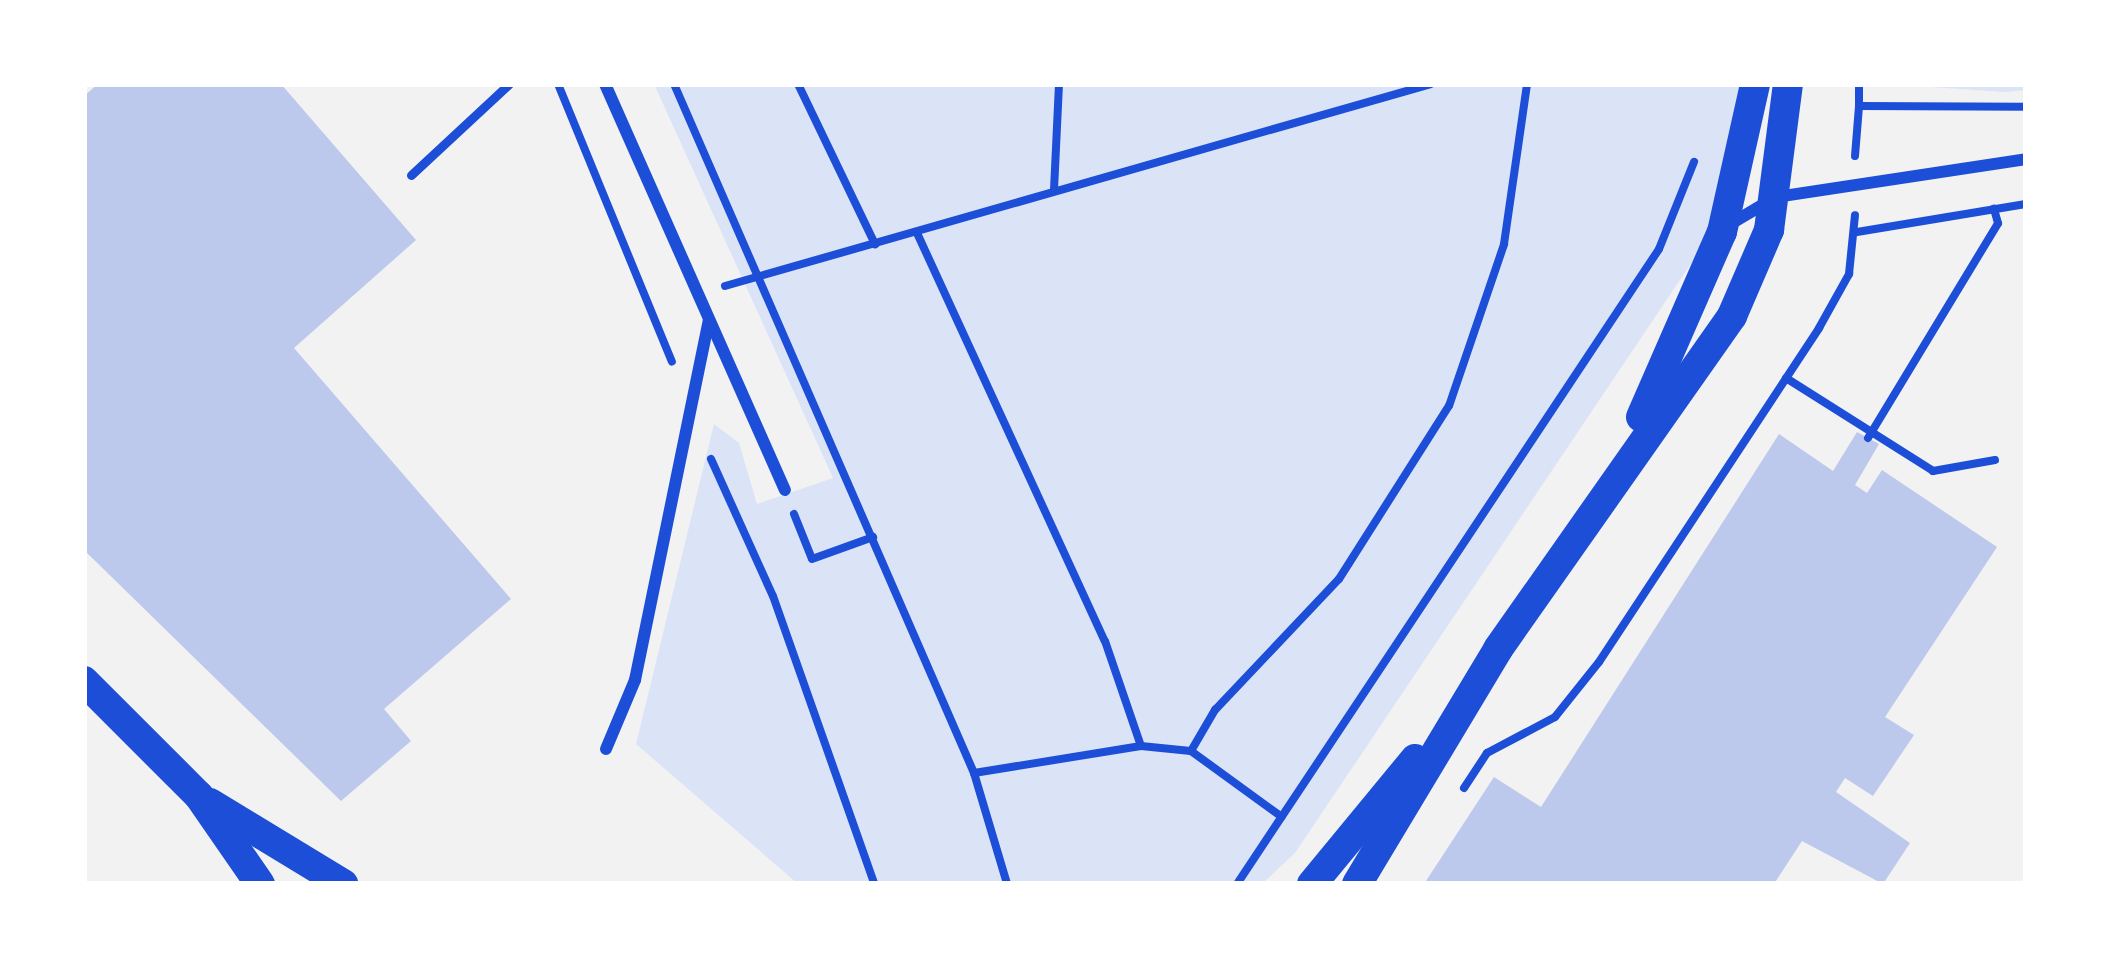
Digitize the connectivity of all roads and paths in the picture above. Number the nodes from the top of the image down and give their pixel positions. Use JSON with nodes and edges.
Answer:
{"nodes":[{"id":1,"x":508,"y":84,"type":"edge"},
{"id":2,"x":558,"y":84,"type":"edge"},
{"id":3,"x":604,"y":84,"type":"edge"},
{"id":4,"x":674,"y":84,"type":"edge"},
{"id":5,"x":798,"y":84,"type":"edge"},
{"id":6,"x":1059,"y":84,"type":"edge"},
{"id":7,"x":1431,"y":84,"type":"edge"},
{"id":8,"x":1528,"y":84,"type":"edge"},
{"id":9,"x":1755,"y":84,"type":"edge"},
{"id":10,"x":1788,"y":84,"type":"edge"},
{"id":11,"x":1859,"y":84,"type":"edge"},
{"id":12,"x":1859,"y":106,"type":"junction"},
{"id":13,"x":2026,"y":107,"type":"edge"},
{"id":14,"x":1700,"y":139,"type":"dead end"},
{"id":15,"x":1855,"y":158,"type":"dead end"},
{"id":16,"x":2026,"y":159,"type":"edge"},
{"id":17,"x":411,"y":175,"type":"dead end"},
{"id":18,"x":1054,"y":190,"type":"junction"},
{"id":19,"x":1776,"y":197,"type":"junction"},
{"id":20,"x":2026,"y":204,"type":"edge"},
{"id":21,"x":1994,"y":209,"type":"junction"},
{"id":22,"x":1855,"y":212,"type":"dead end"},
{"id":23,"x":1721,"y":232,"type":"junction"},
{"id":24,"x":1857,"y":232,"type":"junction"},
{"id":25,"x":916,"y":233,"type":"junction"},
{"id":26,"x":875,"y":244,"type":"junction"},
{"id":27,"x":759,"y":274,"type":"junction"},
{"id":28,"x":709,"y":320,"type":"junction"},
{"id":29,"x":1786,"y":378,"type":"junction"},
{"id":30,"x":694,"y":416,"type":"junction"},
{"id":31,"x":1870,"y":435,"type":"junction"},
{"id":32,"x":1995,"y":460,"type":"dead end"},
{"id":33,"x":1623,"y":461,"type":"junction"},
{"id":34,"x":785,"y":490,"type":"joint"},
{"id":35,"x":873,"y":537,"type":"junction"},
{"id":36,"x":84,"y":680,"type":"edge"},
{"id":37,"x":1480,"y":680,"type":"junction"},
{"id":38,"x":1141,"y":746,"type":"junction"},
{"id":39,"x":606,"y":749,"type":"dead end"},
{"id":40,"x":1191,"y":752,"type":"junction"},
{"id":41,"x":974,"y":773,"type":"junction"},
{"id":42,"x":200,"y":796,"type":"junction"},
{"id":43,"x":1450,"y":809,"type":"dead end"},
{"id":44,"x":1283,"y":818,"type":"junction"},
{"id":45,"x":874,"y":883,"type":"edge"},
{"id":46,"x":260,"y":884,"type":"edge"},
{"id":47,"x":343,"y":884,"type":"edge"},
{"id":48,"x":1006,"y":884,"type":"edge"},
{"id":49,"x":1237,"y":884,"type":"edge"},
{"id":50,"x":1312,"y":884,"type":"edge"},
{"id":51,"x":1358,"y":884,"type":"edge"}],
"edges":[{"from":1,"to":17,"type":"lane"},
{"from":2,"to":30,"type":"path"},
{"from":3,"to":28,"type":"street"},
{"from":4,"to":27,"type":"path"},
{"from":5,"to":26,"type":"path"},
{"from":6,"to":18,"type":"path"},
{"from":7,"to":18,"type":"path"},
{"from":8,"to":40,"type":"path"},
{"from":9,"to":23,"type":"main road"},
{"from":10,"to":19,"type":"main road"},
{"from":11,"to":12,"type":"path"},
{"from":12,"to":13,"type":"path"},
{"from":12,"to":15,"type":"path"},
{"from":14,"to":44,"type":"path"},
{"from":16,"to":19,"type":"street"},
{"from":18,"to":25,"type":"path"},
{"from":19,"to":23,"type":"street"},
{"from":19,"to":33,"type":"main road"},
{"from":20,"to":21,"type":"path"},
{"from":21,"to":24,"type":"path"},
{"from":21,"to":31,"type":"path"},
{"from":22,"to":24,"type":"path"},
{"from":23,"to":33,"type":"main road"},
{"from":24,"to":29,"type":"path"},
{"from":25,"to":26,"type":"path"},
{"from":25,"to":38,"type":"path"},
{"from":26,"to":27,"type":"path"},
{"from":27,"to":35,"type":"path"},
{"from":28,"to":30,"type":"street"},
{"from":28,"to":34,"type":"street"},
{"from":29,"to":31,"type":"path"},
{"from":29,"to":43,"type":"path"},
{"from":30,"to":39,"type":"street"},
{"from":30,"to":45,"type":"path"},
{"from":31,"to":32,"type":"path"},
{"from":33,"to":37,"type":"main road"},
{"from":34,"to":35,"type":"path"},
{"from":35,"to":41,"type":"path"},
{"from":36,"to":42,"type":"main road"},
{"from":37,"to":50,"type":"main road"},
{"from":37,"to":51,"type":"main road"},
{"from":38,"to":40,"type":"path"},
{"from":38,"to":41,"type":"path"},
{"from":40,"to":44,"type":"path"},
{"from":41,"to":48,"type":"path"},
{"from":42,"to":46,"type":"main road"},
{"from":42,"to":47,"type":"main road"},
{"from":44,"to":49,"type":"path"}]}
